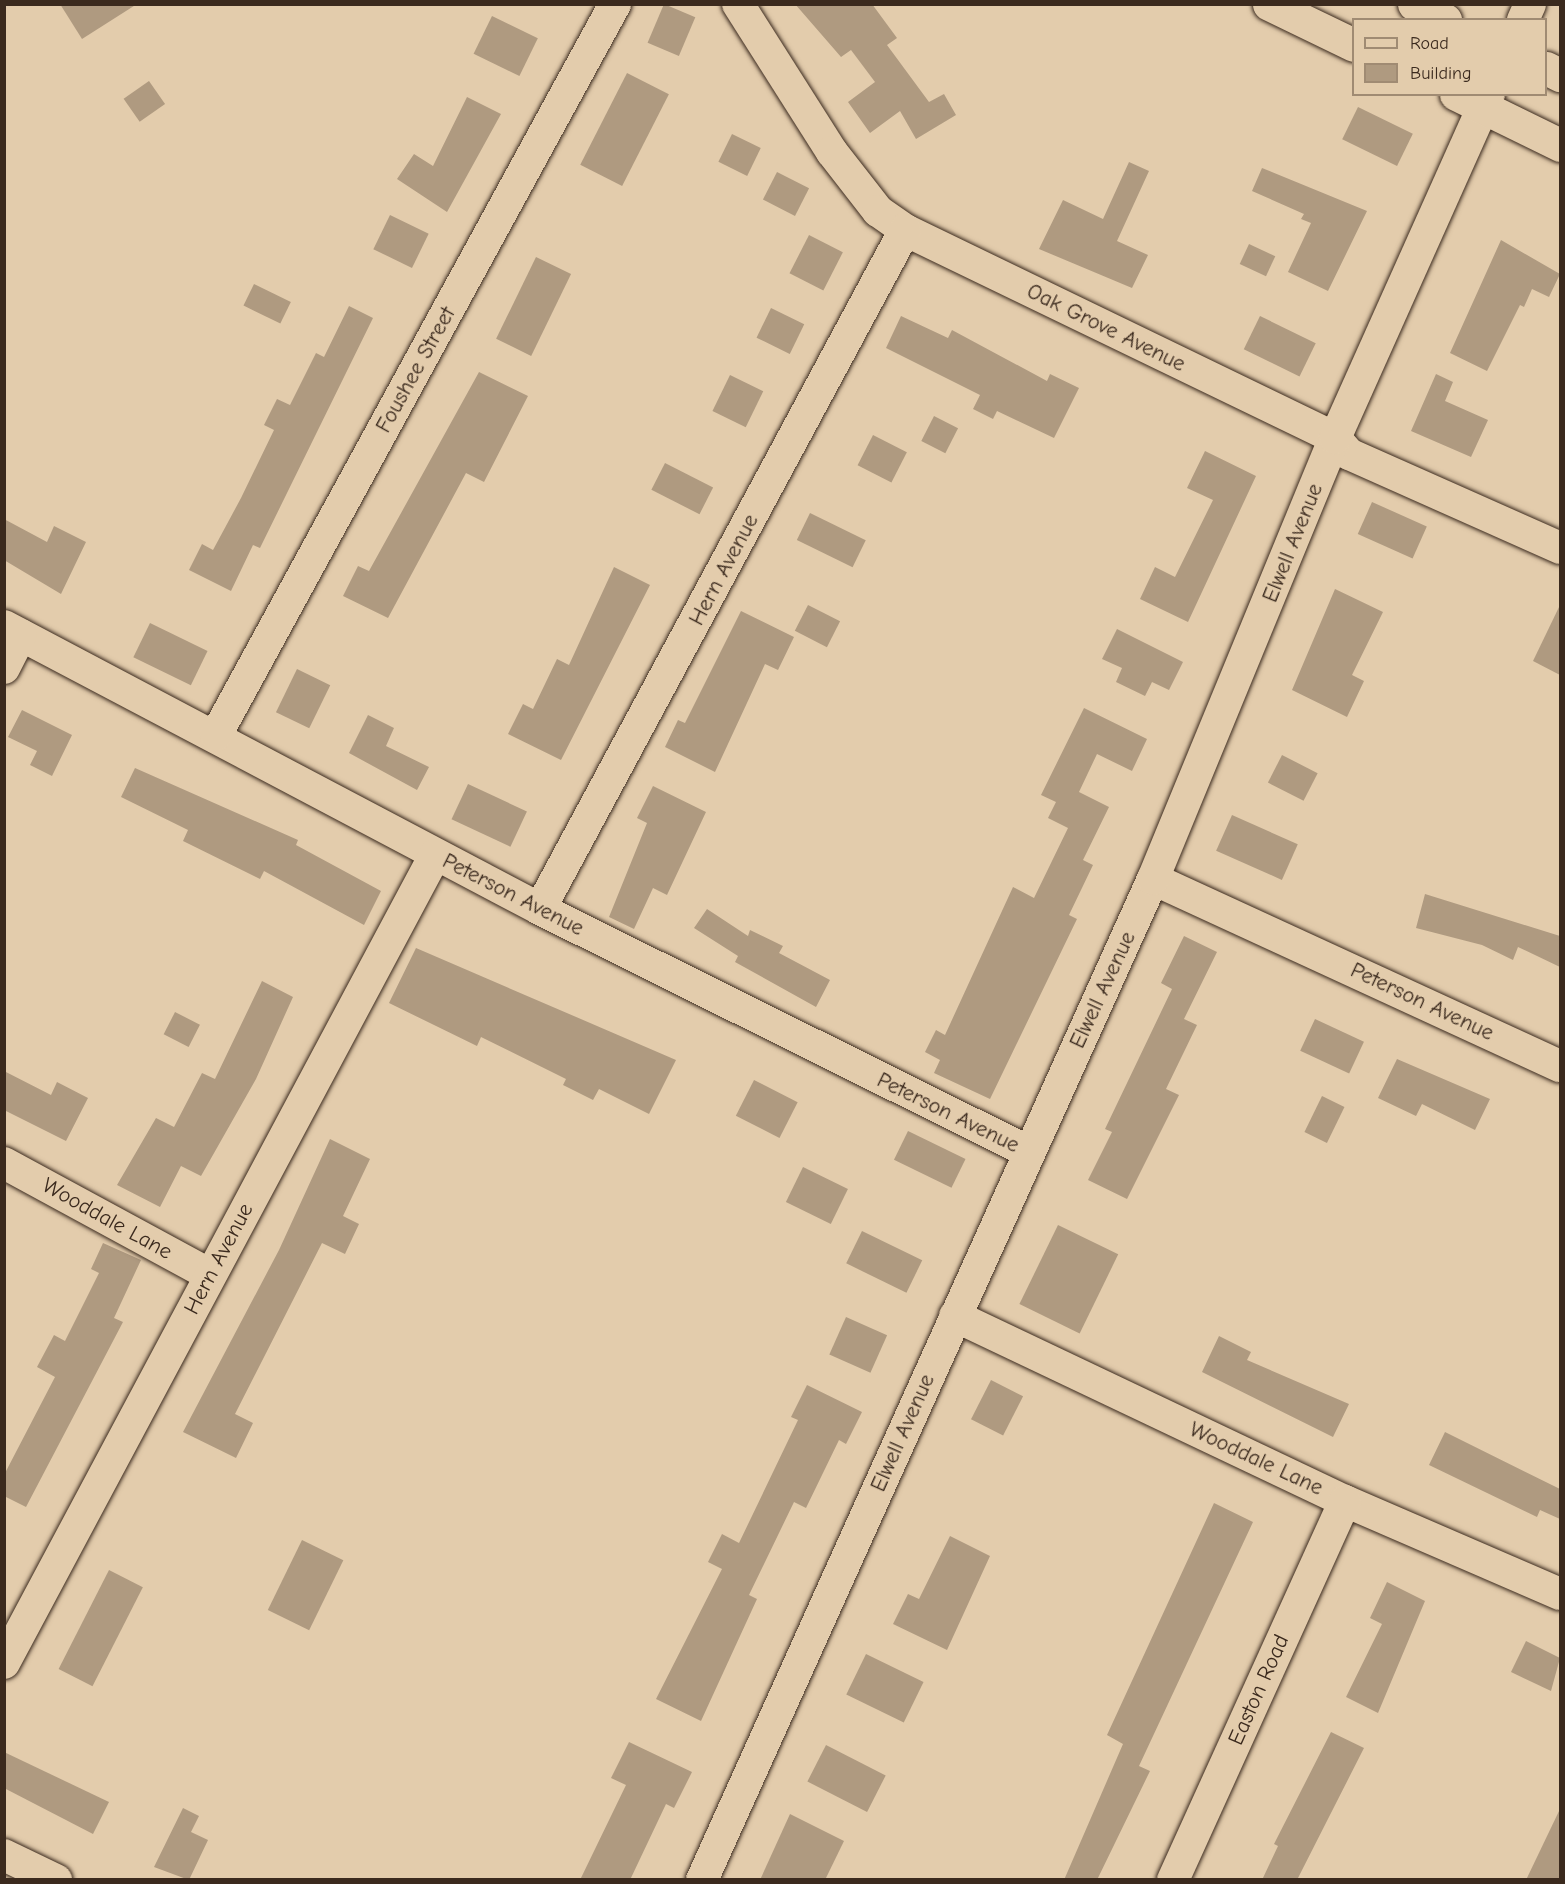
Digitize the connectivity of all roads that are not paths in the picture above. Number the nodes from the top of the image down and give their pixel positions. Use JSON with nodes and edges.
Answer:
{"nodes":[{"id":1,"x":615,"y":4,"type":"edge"},
{"id":2,"x":738,"y":4,"type":"edge"},
{"id":3,"x":1414,"y":4,"type":"edge"},
{"id":4,"x":1530,"y":4,"type":"edge"},
{"id":5,"x":1270,"y":5,"type":"edge"},
{"id":6,"x":1441,"y":18,"type":"edge"},
{"id":7,"x":1524,"y":18,"type":"edge"},
{"id":8,"x":1352,"y":45,"type":"edge"},
{"id":9,"x":1476,"y":99,"type":"edge"},
{"id":10,"x":1560,"y":145,"type":"edge"},
{"id":11,"x":905,"y":230,"type":"junction"},
{"id":12,"x":1335,"y":438,"type":"junction"},
{"id":13,"x":1560,"y":548,"type":"edge"},
{"id":14,"x":13,"y":631,"type":"edge"},
{"id":15,"x":4,"y":668,"type":"edge"},
{"id":16,"x":216,"y":735,"type":"junction"},
{"id":17,"x":435,"y":855,"type":"junction"},
{"id":18,"x":1154,"y":879,"type":"junction"},
{"id":19,"x":540,"y":909,"type":"junction"},
{"id":20,"x":1560,"y":1066,"type":"edge"},
{"id":21,"x":1029,"y":1152,"type":"junction"},
{"id":22,"x":4,"y":1163,"type":"edge"},
{"id":23,"x":210,"y":1275,"type":"junction"},
{"id":24,"x":955,"y":1317,"type":"junction"},
{"id":25,"x":1345,"y":1501,"type":"junction"},
{"id":26,"x":1560,"y":1594,"type":"edge"},
{"id":27,"x":4,"y":1663,"type":"edge"},
{"id":28,"x":4,"y":1855,"type":"edge"},
{"id":29,"x":56,"y":1880,"type":"edge"},
{"id":30,"x":702,"y":1880,"type":"edge"},
{"id":31,"x":1173,"y":1880,"type":"edge"}],
"edges":[{"from":1,"to":16,"type":"street","name":"Foushee Street"},
{"from":2,"to":11,"type":"street","name":"Oak Grove Avenue"},
{"from":3,"to":6,"type":"highway"},
{"from":4,"to":7,"type":"street"},
{"from":5,"to":8,"type":"highway"},
{"from":9,"to":10,"type":"highway"},
{"from":9,"to":12,"type":"street","name":"Elwell Avenue"},
{"from":11,"to":12,"type":"street","name":"Oak Grove Avenue"},
{"from":11,"to":19,"type":"street","name":"Hern Avenue"},
{"from":12,"to":13,"type":"street","name":"Oak Grove Avenue"},
{"from":12,"to":18,"type":"street","name":"Elwell Avenue"},
{"from":14,"to":15,"type":"street"},
{"from":14,"to":16,"type":"street","name":"Peterson Avenue"},
{"from":16,"to":17,"type":"street","name":"Peterson Avenue"},
{"from":17,"to":19,"type":"street","name":"Peterson Avenue"},
{"from":17,"to":23,"type":"street","name":"Hern Avenue"},
{"from":18,"to":20,"type":"street","name":"Peterson Avenue"},
{"from":18,"to":21,"type":"street","name":"Elwell Avenue"},
{"from":19,"to":21,"type":"street","name":"Peterson Avenue"},
{"from":21,"to":24,"type":"street","name":"Elwell Avenue"},
{"from":22,"to":23,"type":"street","name":"Wooddale Lane"},
{"from":23,"to":27,"type":"street","name":"Hern Avenue"},
{"from":24,"to":25,"type":"street","name":"Wooddale Lane"},
{"from":24,"to":30,"type":"street","name":"Elwell Avenue"},
{"from":25,"to":26,"type":"street","name":"Wooddale Lane"},
{"from":25,"to":31,"type":"street","name":"Easton Road"},
{"from":28,"to":29,"type":"street"}]}
